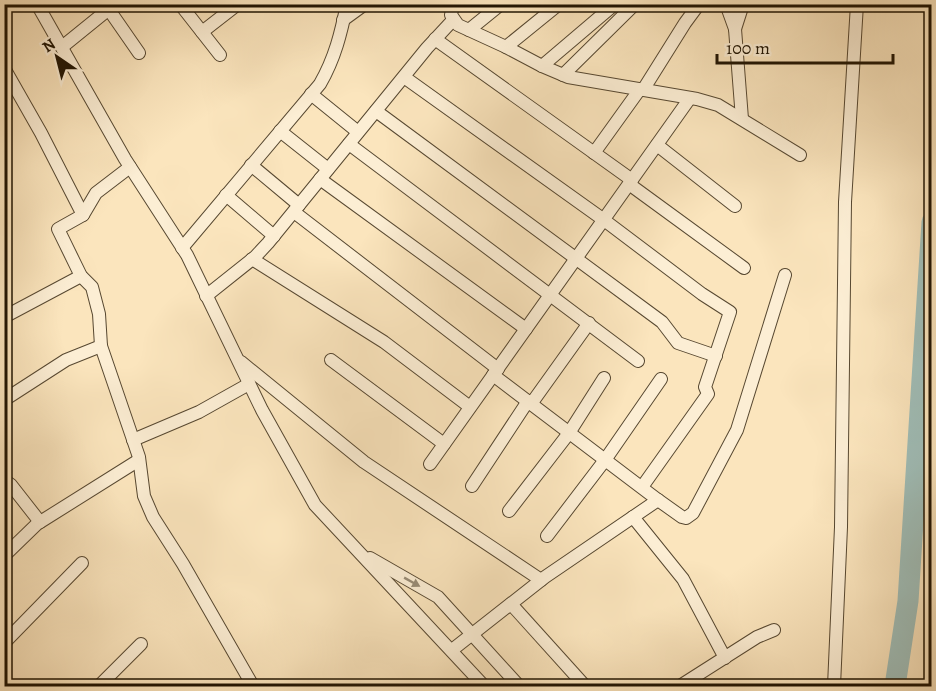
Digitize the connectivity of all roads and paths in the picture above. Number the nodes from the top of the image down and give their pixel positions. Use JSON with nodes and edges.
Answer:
{"nodes":[{"id":1,"x":37,"y":4,"type":"edge"},
{"id":2,"x":180,"y":4,"type":"edge"},
{"id":3,"x":238,"y":4,"type":"edge"},
{"id":4,"x":347,"y":4,"type":"edge"},
{"id":5,"x":365,"y":4,"type":"edge"},
{"id":6,"x":453,"y":4,"type":"edge"},
{"id":7,"x":501,"y":4,"type":"edge"},
{"id":8,"x":559,"y":4,"type":"edge"},
{"id":9,"x":615,"y":4,"type":"edge"},
{"id":10,"x":635,"y":4,"type":"edge"},
{"id":11,"x":699,"y":4,"type":"edge"},
{"id":12,"x":726,"y":4,"type":"edge"},
{"id":13,"x":743,"y":4,"type":"edge"},
{"id":14,"x":857,"y":4,"type":"edge"},
{"id":15,"x":110,"y":6,"type":"edge"},
{"id":16,"x":344,"y":20,"type":"junction"},
{"id":17,"x":453,"y":20,"type":"junction"},
{"id":18,"x":735,"y":29,"type":"junction"},
{"id":19,"x":469,"y":30,"type":"junction"},
{"id":20,"x":202,"y":32,"type":"junction"},
{"id":21,"x":435,"y":39,"type":"junction"},
{"id":22,"x":62,"y":46,"type":"junction"},
{"id":23,"x":506,"y":47,"type":"junction"},
{"id":24,"x":139,"y":53,"type":"dead end"},
{"id":25,"x":220,"y":55,"type":"dead end"},
{"id":26,"x":542,"y":66,"type":"junction"},
{"id":27,"x":4,"y":68,"type":"edge"},
{"id":28,"x":563,"y":75,"type":"junction"},
{"id":29,"x":404,"y":76,"type":"junction"},
{"id":30,"x":642,"y":89,"type":"junction"},
{"id":31,"x":311,"y":94,"type":"junction"},
{"id":32,"x":690,"y":98,"type":"junction"},
{"id":33,"x":376,"y":111,"type":"junction"},
{"id":34,"x":742,"y":119,"type":"junction"},
{"id":35,"x":280,"y":131,"type":"junction"},
{"id":36,"x":358,"y":132,"type":"junction"},
{"id":37,"x":349,"y":144,"type":"junction"},
{"id":38,"x":657,"y":145,"type":"junction"},
{"id":39,"x":594,"y":153,"type":"junction"},
{"id":40,"x":800,"y":155,"type":"dead end"},
{"id":41,"x":251,"y":165,"type":"junction"},
{"id":42,"x":130,"y":167,"type":"junction"},
{"id":43,"x":324,"y":174,"type":"junction"},
{"id":44,"x":630,"y":182,"type":"junction"},
{"id":45,"x":226,"y":195,"type":"junction"},
{"id":46,"x":735,"y":206,"type":"dead end"},
{"id":47,"x":296,"y":208,"type":"junction"},
{"id":48,"x":82,"y":215,"type":"junction"},
{"id":49,"x":604,"y":220,"type":"junction"},
{"id":50,"x":274,"y":236,"type":"junction"},
{"id":51,"x":182,"y":248,"type":"junction"},
{"id":52,"x":577,"y":258,"type":"junction"},
{"id":53,"x":252,"y":260,"type":"junction"},
{"id":54,"x":744,"y":268,"type":"dead end"},
{"id":55,"x":785,"y":275,"type":"dead end"},
{"id":56,"x":81,"y":276,"type":"junction"},
{"id":57,"x":551,"y":294,"type":"junction"},
{"id":58,"x":206,"y":296,"type":"junction"},
{"id":59,"x":4,"y":317,"type":"edge"},
{"id":60,"x":589,"y":323,"type":"junction"},
{"id":61,"x":526,"y":329,"type":"junction"},
{"id":62,"x":100,"y":346,"type":"junction"},
{"id":63,"x":716,"y":356,"type":"junction"},
{"id":64,"x":238,"y":360,"type":"junction"},
{"id":65,"x":331,"y":360,"type":"dead end"},
{"id":66,"x":638,"y":361,"type":"dead end"},
{"id":67,"x":495,"y":372,"type":"junction"},
{"id":68,"x":604,"y":378,"type":"dead end"},
{"id":69,"x":661,"y":379,"type":"dead end"},
{"id":70,"x":249,"y":384,"type":"junction"},
{"id":71,"x":4,"y":400,"type":"edge"},
{"id":72,"x":529,"y":403,"type":"junction"},
{"id":73,"x":470,"y":407,"type":"junction"},
{"id":74,"x":569,"y":432,"type":"junction"},
{"id":75,"x":134,"y":440,"type":"junction"},
{"id":76,"x":444,"y":444,"type":"junction"},
{"id":77,"x":140,"y":460,"type":"junction"},
{"id":78,"x":605,"y":460,"type":"junction"},
{"id":79,"x":430,"y":464,"type":"dead end"},
{"id":80,"x":4,"y":480,"type":"edge"},
{"id":81,"x":472,"y":486,"type":"dead end"},
{"id":82,"x":642,"y":487,"type":"junction"},
{"id":83,"x":658,"y":500,"type":"junction"},
{"id":84,"x":509,"y":511,"type":"dead end"},
{"id":85,"x":633,"y":517,"type":"junction"},
{"id":86,"x":40,"y":522,"type":"junction"},
{"id":87,"x":547,"y":536,"type":"dead end"},
{"id":88,"x":361,"y":553,"type":"junction"},
{"id":89,"x":4,"y":556,"type":"edge"},
{"id":90,"x":82,"y":563,"type":"dead end"},
{"id":91,"x":542,"y":580,"type":"junction"},
{"id":92,"x":511,"y":604,"type":"junction"},
{"id":93,"x":774,"y":630,"type":"dead end"},
{"id":94,"x":473,"y":634,"type":"junction"},
{"id":95,"x":4,"y":644,"type":"edge"},
{"id":96,"x":141,"y":644,"type":"dead end"},
{"id":97,"x":452,"y":650,"type":"junction"},
{"id":98,"x":724,"y":658,"type":"junction"},
{"id":99,"x":103,"y":685,"type":"edge"},
{"id":100,"x":250,"y":685,"type":"edge"},
{"id":101,"x":484,"y":687,"type":"edge"},
{"id":102,"x":519,"y":687,"type":"edge"},
{"id":103,"x":585,"y":687,"type":"edge"},
{"id":104,"x":681,"y":687,"type":"edge"},
{"id":105,"x":834,"y":687,"type":"edge"}],
"edges":[{"from":1,"to":22,"type":"street"},
{"from":2,"to":20,"type":"street"},
{"from":3,"to":20,"type":"street"},
{"from":4,"to":16,"type":"street"},
{"from":5,"to":16,"type":"street"},
{"from":6,"to":17,"type":"street"},
{"from":7,"to":19,"type":"street"},
{"from":8,"to":23,"type":"street"},
{"from":9,"to":26,"type":"street"},
{"from":10,"to":28,"type":"street"},
{"from":11,"to":30,"type":"street"},
{"from":12,"to":18,"type":"street"},
{"from":13,"to":18,"type":"street"},
{"from":14,"to":105,"type":"street"},
{"from":15,"to":22,"type":"street"},
{"from":15,"to":24,"type":"street"},
{"from":16,"to":31,"type":"street"},
{"from":17,"to":19,"type":"street"},
{"from":17,"to":21,"type":"street"},
{"from":18,"to":34,"type":"street"},
{"from":19,"to":23,"type":"street"},
{"from":20,"to":25,"type":"street"},
{"from":21,"to":29,"type":"street"},
{"from":21,"to":39,"type":"street"},
{"from":22,"to":42,"type":"street"},
{"from":23,"to":26,"type":"street"},
{"from":26,"to":28,"type":"street"},
{"from":27,"to":48,"type":"street"},
{"from":28,"to":30,"type":"street"},
{"from":29,"to":33,"type":"street"},
{"from":29,"to":49,"type":"street"},
{"from":30,"to":32,"type":"street"},
{"from":30,"to":39,"type":"street"},
{"from":31,"to":35,"type":"street"},
{"from":31,"to":36,"type":"street"},
{"from":32,"to":34,"type":"street"},
{"from":32,"to":38,"type":"street"},
{"from":33,"to":36,"type":"street"},
{"from":33,"to":52,"type":"street"},
{"from":34,"to":40,"type":"street"},
{"from":35,"to":41,"type":"street"},
{"from":35,"to":43,"type":"street"},
{"from":36,"to":37,"type":"street"},
{"from":37,"to":43,"type":"street"},
{"from":37,"to":57,"type":"street"},
{"from":38,"to":44,"type":"street"},
{"from":38,"to":46,"type":"street"},
{"from":39,"to":44,"type":"street"},
{"from":41,"to":45,"type":"street"},
{"from":41,"to":47,"type":"street"},
{"from":42,"to":48,"type":"street"},
{"from":42,"to":51,"type":"street"},
{"from":43,"to":47,"type":"street"},
{"from":43,"to":61,"type":"street"},
{"from":44,"to":49,"type":"street"},
{"from":44,"to":54,"type":"street"},
{"from":45,"to":50,"type":"street"},
{"from":45,"to":51,"type":"street"},
{"from":47,"to":50,"type":"street"},
{"from":47,"to":67,"type":"street"},
{"from":48,"to":56,"type":"street"},
{"from":49,"to":52,"type":"street"},
{"from":49,"to":63,"type":"street"},
{"from":50,"to":53,"type":"street"},
{"from":51,"to":58,"type":"street"},
{"from":52,"to":57,"type":"street"},
{"from":52,"to":63,"type":"street"},
{"from":53,"to":58,"type":"street"},
{"from":53,"to":73,"type":"street"},
{"from":55,"to":83,"type":"street"},
{"from":56,"to":59,"type":"street"},
{"from":56,"to":62,"type":"street"},
{"from":57,"to":60,"type":"street"},
{"from":57,"to":61,"type":"street"},
{"from":58,"to":64,"type":"street"},
{"from":60,"to":66,"type":"street"},
{"from":60,"to":72,"type":"street"},
{"from":61,"to":67,"type":"street"},
{"from":62,"to":71,"type":"street"},
{"from":62,"to":75,"type":"street"},
{"from":63,"to":82,"type":"street"},
{"from":64,"to":70,"type":"street"},
{"from":64,"to":91,"type":"street"},
{"from":65,"to":76,"type":"street"},
{"from":67,"to":72,"type":"street"},
{"from":67,"to":73,"type":"street"},
{"from":68,"to":74,"type":"street"},
{"from":69,"to":78,"type":"street"},
{"from":70,"to":75,"type":"street"},
{"from":70,"to":88,"type":"street"},
{"from":72,"to":74,"type":"street"},
{"from":72,"to":81,"type":"street"},
{"from":73,"to":76,"type":"street"},
{"from":74,"to":78,"type":"street"},
{"from":74,"to":84,"type":"street"},
{"from":75,"to":77,"type":"street"},
{"from":76,"to":79,"type":"street"},
{"from":77,"to":86,"type":"street"},
{"from":77,"to":100,"type":"street"},
{"from":78,"to":82,"type":"street"},
{"from":78,"to":87,"type":"street"},
{"from":80,"to":86,"type":"street"},
{"from":82,"to":83,"type":"street"},
{"from":83,"to":85,"type":"street"},
{"from":85,"to":91,"type":"street"},
{"from":85,"to":98,"type":"street"},
{"from":86,"to":89,"type":"street"},
{"from":88,"to":94,"type":"street","one_way":true},
{"from":88,"to":97,"type":"street"},
{"from":90,"to":95,"type":"street"},
{"from":91,"to":92,"type":"street"},
{"from":92,"to":94,"type":"street"},
{"from":92,"to":103,"type":"street"},
{"from":93,"to":98,"type":"street"},
{"from":94,"to":97,"type":"street"},
{"from":94,"to":102,"type":"street"},
{"from":96,"to":99,"type":"street"},
{"from":97,"to":101,"type":"street"},
{"from":98,"to":104,"type":"street"}]}
